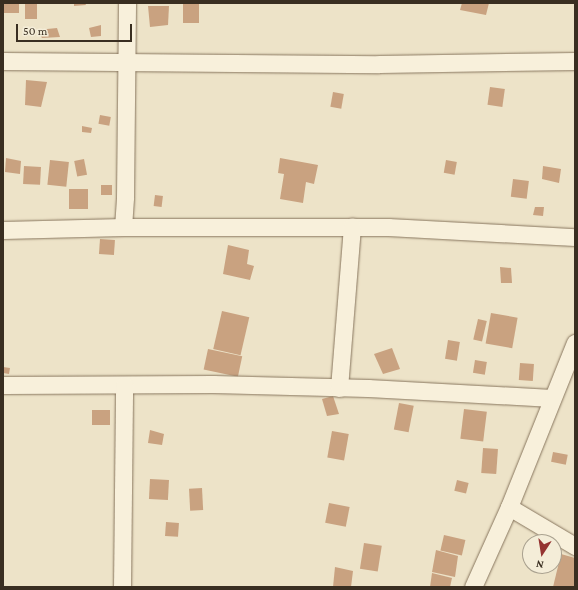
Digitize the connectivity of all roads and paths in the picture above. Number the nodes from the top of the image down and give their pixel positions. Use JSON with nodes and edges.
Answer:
{"nodes":[{"id":1,"x":127,"y":3,"type":"edge"},
{"id":2,"x":3,"y":61,"type":"edge"},
{"id":3,"x":575,"y":61,"type":"edge"},
{"id":4,"x":126,"y":62,"type":"junction"},
{"id":5,"x":123,"y":227,"type":"junction"},
{"id":6,"x":352,"y":227,"type":"junction"},
{"id":7,"x":3,"y":230,"type":"edge"},
{"id":8,"x":575,"y":237,"type":"edge"},
{"id":9,"x":575,"y":343,"type":"edge"},
{"id":10,"x":571,"y":363,"type":"edge"},
{"id":11,"x":3,"y":385,"type":"edge"},
{"id":12,"x":124,"y":385,"type":"junction"},
{"id":13,"x":338,"y":388,"type":"junction"},
{"id":14,"x":552,"y":398,"type":"junction"},
{"id":15,"x":508,"y":507,"type":"junction"},
{"id":16,"x":575,"y":546,"type":"edge"},
{"id":17,"x":122,"y":587,"type":"edge"},
{"id":18,"x":473,"y":587,"type":"edge"}],
"edges":[{"from":1,"to":4,"type":"street"},
{"from":2,"to":4,"type":"street"},
{"from":3,"to":4,"type":"street"},
{"from":4,"to":5,"type":"street"},
{"from":5,"to":6,"type":"street"},
{"from":5,"to":7,"type":"street"},
{"from":6,"to":8,"type":"street"},
{"from":6,"to":13,"type":"street"},
{"from":9,"to":10,"type":"street"},
{"from":10,"to":14,"type":"street"},
{"from":11,"to":12,"type":"street"},
{"from":12,"to":13,"type":"street"},
{"from":12,"to":17,"type":"street"},
{"from":13,"to":14,"type":"street"},
{"from":14,"to":15,"type":"street"},
{"from":15,"to":16,"type":"street"},
{"from":15,"to":18,"type":"street"}]}
